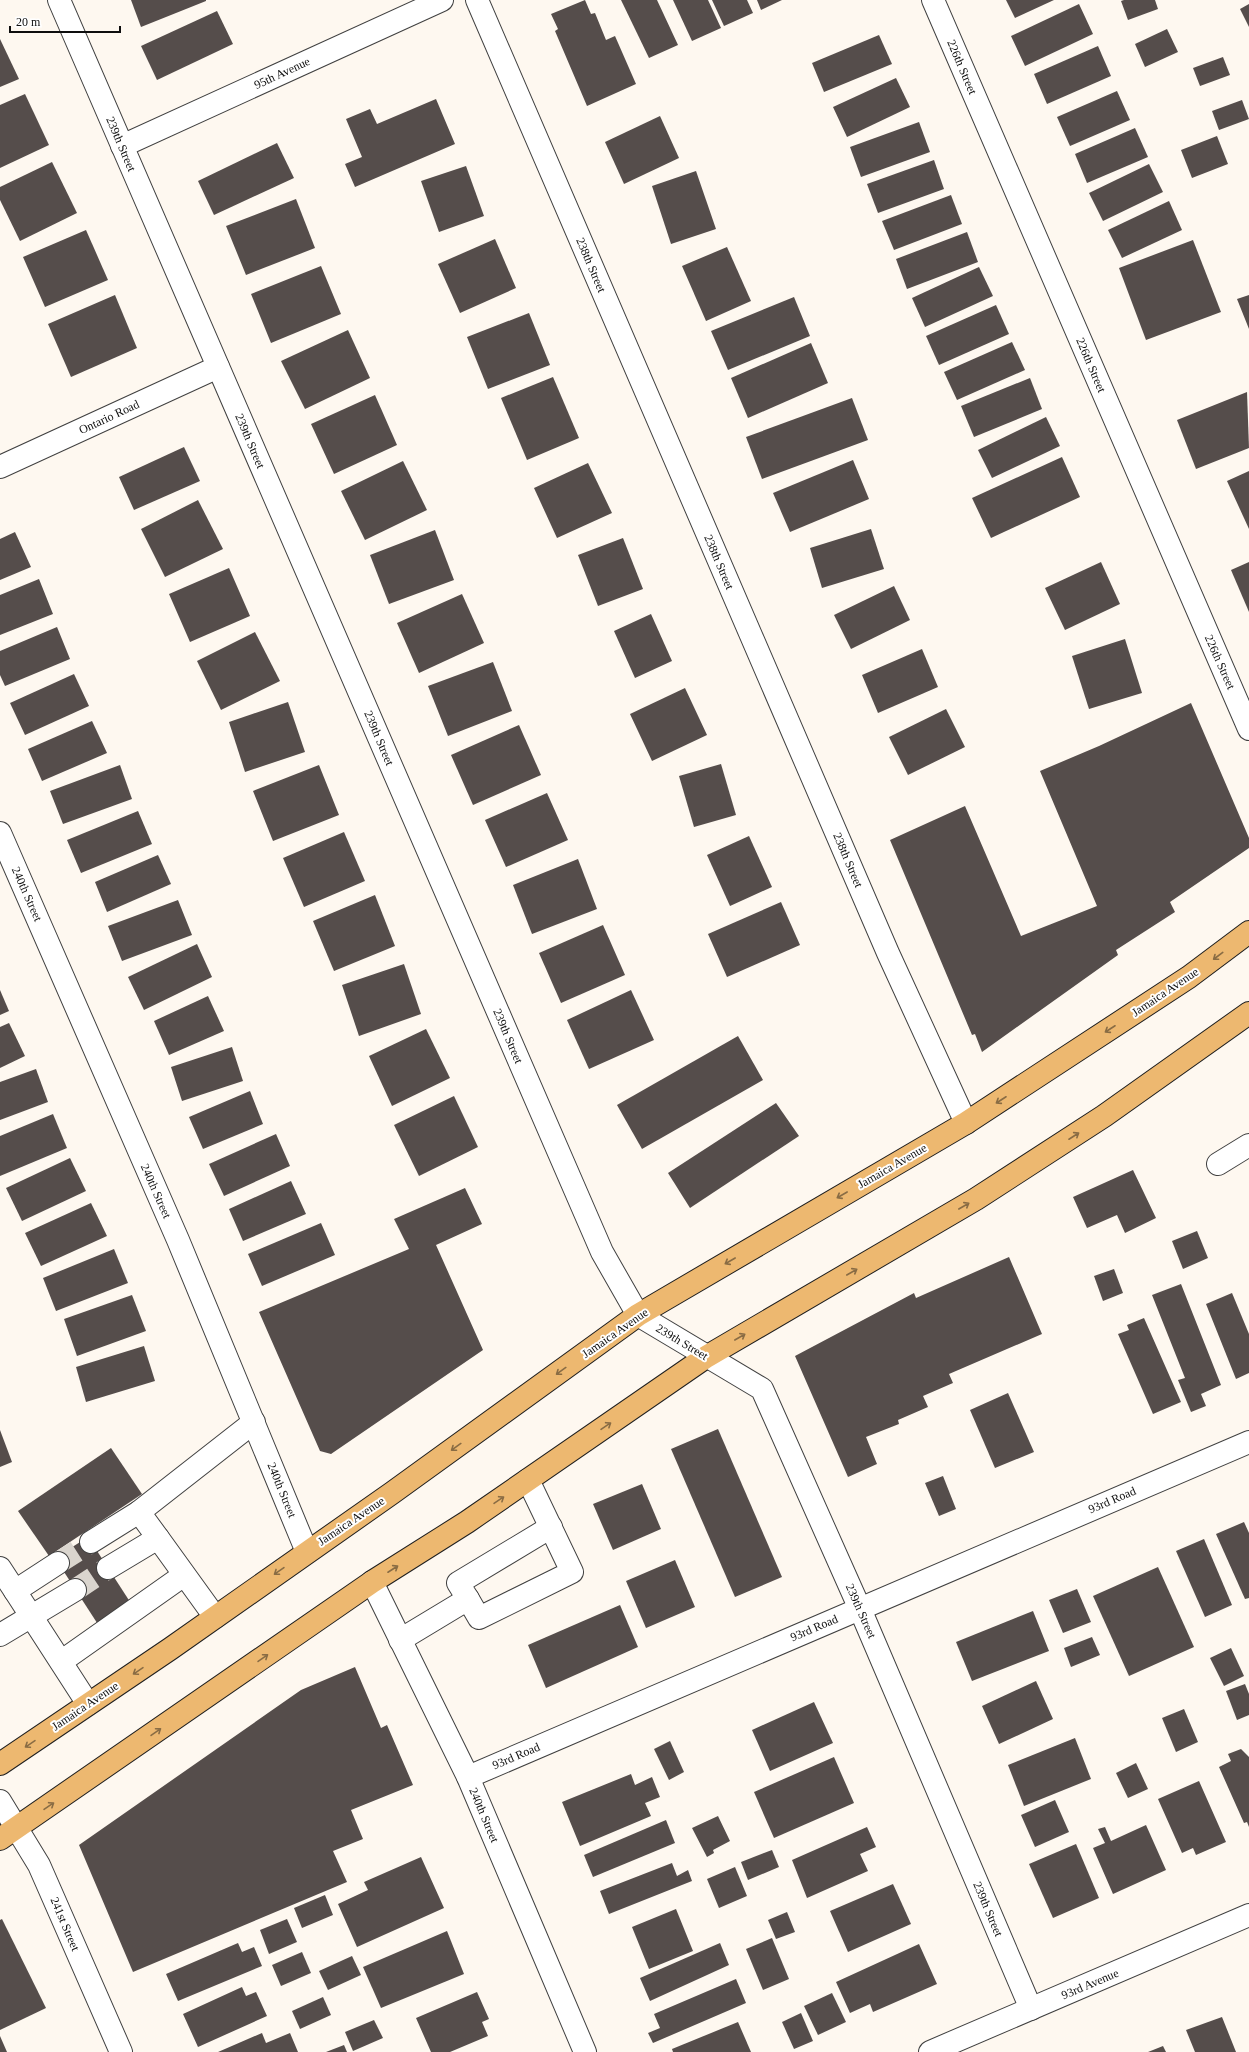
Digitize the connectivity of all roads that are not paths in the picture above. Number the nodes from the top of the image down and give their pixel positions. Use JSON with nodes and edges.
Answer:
{"nodes":[{"id":1,"x":59,"y":0,"type":"edge"},
{"id":2,"x":442,"y":0,"type":"edge"},
{"id":3,"x":477,"y":0,"type":"edge"},
{"id":4,"x":933,"y":0,"type":"edge"},
{"id":5,"x":122,"y":146,"type":"junction"},
{"id":6,"x":218,"y":367,"type":"junction"},
{"id":7,"x":0,"y":467,"type":"edge"},
{"id":8,"x":1249,"y":729,"type":"edge"},
{"id":9,"x":0,"y":833,"type":"edge"},
{"id":10,"x":1249,"y":932,"type":"edge"},
{"id":11,"x":1249,"y":1013,"type":"edge"},
{"id":12,"x":966,"y":1123,"type":"junction"},
{"id":13,"x":1249,"y":1145,"type":"edge"},
{"id":14,"x":1218,"y":1164,"type":"dead end"},
{"id":15,"x":638,"y":1315,"type":"junction"},
{"id":16,"x":706,"y":1357,"type":"junction"},
{"id":17,"x":254,"y":1422,"type":"junction"},
{"id":18,"x":1249,"y":1442,"type":"edge"},
{"id":19,"x":528,"y":1480,"type":"junction"},
{"id":20,"x":139,"y":1512,"type":"junction"},
{"id":21,"x":551,"y":1527,"type":"junction"},
{"id":22,"x":158,"y":1538,"type":"junction"},
{"id":23,"x":91,"y":1542,"type":"tunnel mouth"},
{"id":24,"x":307,"y":1552,"type":"junction"},
{"id":25,"x":58,"y":1563,"type":"tunnel mouth"},
{"id":26,"x":0,"y":1568,"type":"edge"},
{"id":27,"x":108,"y":1568,"type":"tunnel mouth"},
{"id":28,"x":184,"y":1575,"type":"junction"},
{"id":29,"x":372,"y":1582,"type":"junction"},
{"id":30,"x":75,"y":1590,"type":"tunnel mouth"},
{"id":31,"x":15,"y":1591,"type":"junction"},
{"id":32,"x":468,"y":1599,"type":"junction"},
{"id":33,"x":860,"y":1609,"type":"junction"},
{"id":34,"x":32,"y":1616,"type":"junction"},
{"id":35,"x":215,"y":1617,"type":"junction"},
{"id":36,"x":0,"y":1636,"type":"edge"},
{"id":37,"x":400,"y":1640,"type":"junction"},
{"id":38,"x":62,"y":1661,"type":"junction"},
{"id":39,"x":88,"y":1704,"type":"junction"},
{"id":40,"x":0,"y":1764,"type":"edge"},
{"id":41,"x":468,"y":1776,"type":"junction"},
{"id":42,"x":0,"y":1801,"type":"edge"},
{"id":43,"x":9,"y":1834,"type":"edge"},
{"id":44,"x":1249,"y":1915,"type":"edge"},
{"id":45,"x":1030,"y":2009,"type":"junction"},
{"id":46,"x":121,"y":2052,"type":"edge"},
{"id":47,"x":585,"y":2052,"type":"edge"},
{"id":48,"x":930,"y":2052,"type":"edge"}],
"edges":[{"from":1,"to":5,"type":"street","name":"239th Street"},
{"from":2,"to":5,"type":"street","name":"95th Avenue"},
{"from":3,"to":12,"type":"street","name":"238th Street"},
{"from":4,"to":8,"type":"street","name":"226th Street"},
{"from":5,"to":6,"type":"street","name":"239th Street"},
{"from":6,"to":7,"type":"street","name":"Ontario Road"},
{"from":6,"to":15,"type":"street","name":"239th Street"},
{"from":9,"to":17,"type":"street","name":"240th Street"},
{"from":10,"to":12,"type":"main road","name":"Jamaica Avenue","one_way":true},
{"from":16,"to":11,"type":"main road","one_way":true},
{"from":12,"to":15,"type":"main road","name":"Jamaica Avenue","one_way":true},
{"from":13,"to":14,"type":"street"},
{"from":15,"to":16,"type":"street","name":"239th Street"},
{"from":15,"to":24,"type":"main road","name":"Jamaica Avenue","one_way":true},
{"from":19,"to":16,"type":"main road","one_way":true},
{"from":16,"to":33,"type":"street","name":"239th Street"},
{"from":17,"to":20,"type":"street"},
{"from":17,"to":24,"type":"street","name":"240th Street"},
{"from":18,"to":33,"type":"street","name":"93rd Road"},
{"from":19,"to":21,"type":"street"},
{"from":29,"to":19,"type":"main road","one_way":true},
{"from":20,"to":22,"type":"street"},
{"from":20,"to":23,"type":"street"},
{"from":21,"to":32,"type":"street"},
{"from":21,"to":32,"type":"street"},
{"from":22,"to":27,"type":"street"},
{"from":22,"to":28,"type":"street"},
{"from":24,"to":35,"type":"main road","name":"Jamaica Avenue","one_way":true},
{"from":25,"to":31,"type":"street"},
{"from":26,"to":31,"type":"street"},
{"from":28,"to":35,"type":"street"},
{"from":28,"to":38,"type":"street"},
{"from":29,"to":37,"type":"street","name":"240th Street"},
{"from":43,"to":29,"type":"main road","one_way":true},
{"from":30,"to":34,"type":"street"},
{"from":31,"to":34,"type":"street"},
{"from":32,"to":37,"type":"street"},
{"from":33,"to":41,"type":"street","name":"93rd Road"},
{"from":33,"to":45,"type":"street","name":"239th Street"},
{"from":34,"to":36,"type":"street"},
{"from":34,"to":38,"type":"street"},
{"from":35,"to":39,"type":"main road","name":"Jamaica Avenue","one_way":true},
{"from":37,"to":41,"type":"street","name":"240th Street"},
{"from":38,"to":39,"type":"street"},
{"from":39,"to":40,"type":"main road","name":"Jamaica Avenue","one_way":true},
{"from":41,"to":47,"type":"street","name":"240th Street"},
{"from":42,"to":43,"type":"street","name":"241st Street"},
{"from":43,"to":46,"type":"street","name":"241st Street"},
{"from":44,"to":45,"type":"street","name":"93rd Avenue"},
{"from":45,"to":48,"type":"street","name":"93rd Avenue"}]}
